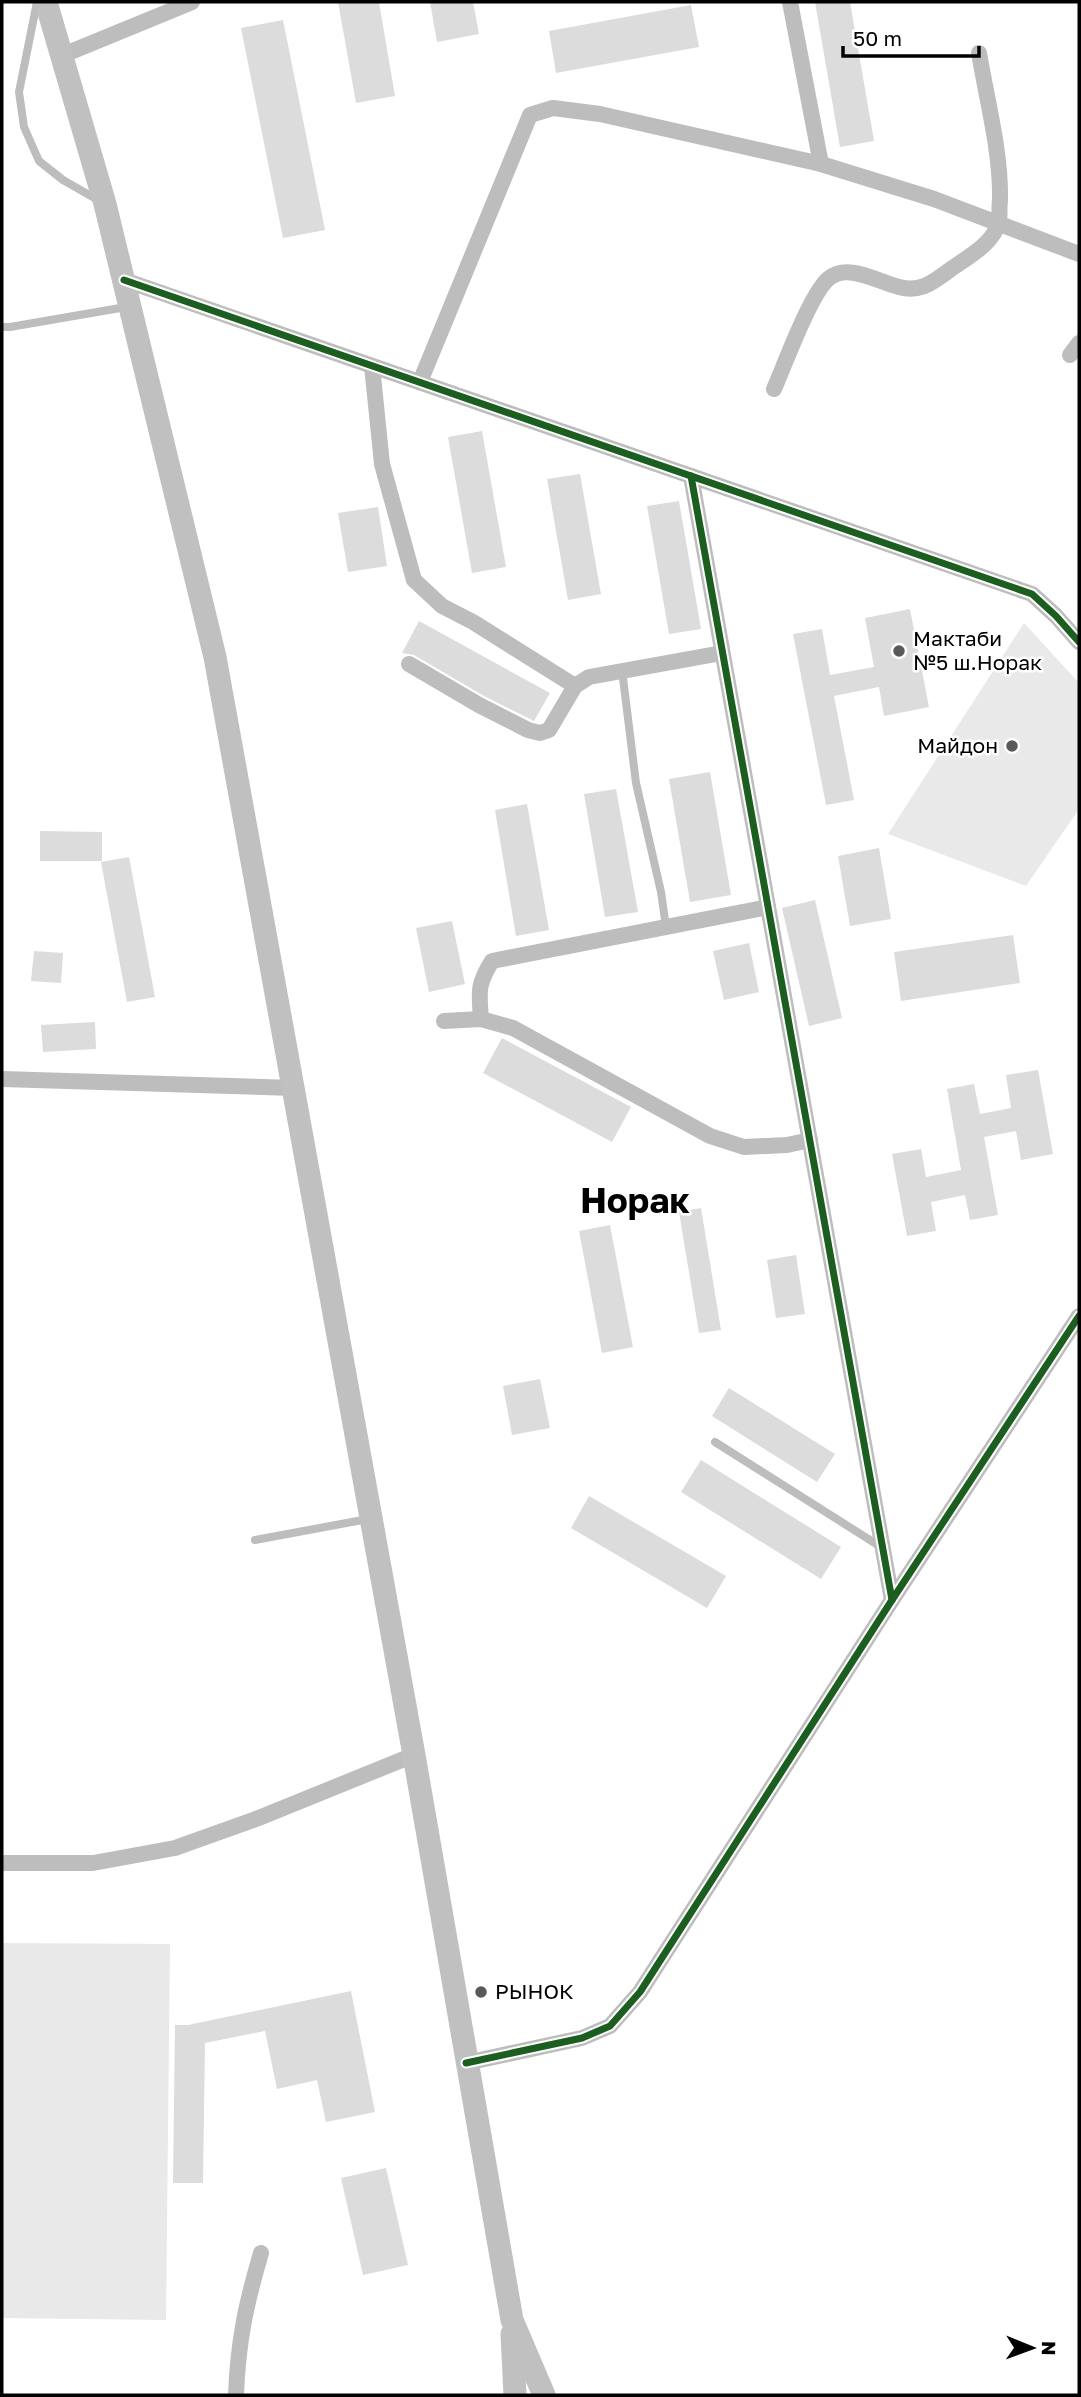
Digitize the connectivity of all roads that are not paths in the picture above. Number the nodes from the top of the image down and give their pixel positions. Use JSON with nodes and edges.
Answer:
{"nodes":[{"id":1,"x":37,"y":2,"type":"edge"},
{"id":2,"x":46,"y":2,"type":"edge"},
{"id":3,"x":191,"y":2,"type":"edge"},
{"id":4,"x":790,"y":2,"type":"edge"},
{"id":5,"x":979,"y":53,"type":"dead end"},
{"id":6,"x":63,"y":55,"type":"junction"},
{"id":7,"x":821,"y":164,"type":"junction"},
{"id":8,"x":105,"y":204,"type":"junction"},
{"id":9,"x":999,"y":222,"type":"junction"},
{"id":10,"x":1079,"y":254,"type":"edge"},
{"id":11,"x":124,"y":280,"type":"junction"},
{"id":12,"x":130,"y":306,"type":"junction"},
{"id":13,"x":2,"y":327,"type":"edge"},
{"id":14,"x":372,"y":366,"type":"junction"},
{"id":15,"x":420,"y":382,"type":"junction"},
{"id":16,"x":774,"y":389,"type":"dead end"},
{"id":17,"x":691,"y":476,"type":"junction"},
{"id":18,"x":1079,"y":642,"type":"edge"},
{"id":19,"x":722,"y":653,"type":"junction"},
{"id":20,"x":409,"y":664,"type":"dead end"},
{"id":21,"x":622,"y":670,"type":"junction"},
{"id":22,"x":575,"y":686,"type":"junction"},
{"id":23,"x":768,"y":907,"type":"junction"},
{"id":24,"x":666,"y":927,"type":"junction"},
{"id":25,"x":481,"y":1019,"type":"junction"},
{"id":26,"x":444,"y":1021,"type":"dead end"},
{"id":27,"x":2,"y":1079,"type":"edge"},
{"id":28,"x":294,"y":1088,"type":"junction"},
{"id":29,"x":810,"y":1140,"type":"junction"},
{"id":30,"x":1079,"y":1316,"type":"edge"},
{"id":31,"x":715,"y":1442,"type":"dead end"},
{"id":32,"x":371,"y":1519,"type":"junction"},
{"id":33,"x":255,"y":1540,"type":"dead end"},
{"id":34,"x":883,"y":1549,"type":"junction"},
{"id":35,"x":892,"y":1600,"type":"junction"},
{"id":36,"x":414,"y":1755,"type":"junction"},
{"id":37,"x":2,"y":1863,"type":"edge"},
{"id":38,"x":466,"y":2063,"type":"junction"},
{"id":39,"x":261,"y":2253,"type":"dead end"},
{"id":40,"x":512,"y":2320,"type":"junction"},
{"id":41,"x":236,"y":2395,"type":"edge"},
{"id":42,"x":515,"y":2395,"type":"edge"},
{"id":43,"x":544,"y":2395,"type":"edge"}],
"edges":[{"from":1,"to":8,"type":"lane"},
{"from":2,"to":6,"type":"main road"},
{"from":3,"to":6,"type":"street"},
{"from":4,"to":7,"type":"street"},
{"from":5,"to":9,"type":"street"},
{"from":6,"to":8,"type":"main road"},
{"from":7,"to":9,"type":"street"},
{"from":7,"to":15,"type":"street"},
{"from":8,"to":11,"type":"main road"},
{"from":9,"to":10,"type":"street"},
{"from":9,"to":16,"type":"street"},
{"from":11,"to":12,"type":"main road"},
{"from":11,"to":14,"type":"street"},
{"from":12,"to":13,"type":"lane"},
{"from":12,"to":28,"type":"main road"},
{"from":14,"to":15,"type":"street"},
{"from":14,"to":22,"type":"street"},
{"from":15,"to":17,"type":"street"},
{"from":17,"to":18,"type":"street"},
{"from":17,"to":19,"type":"street"},
{"from":19,"to":21,"type":"street"},
{"from":19,"to":23,"type":"street"},
{"from":20,"to":22,"type":"street"},
{"from":21,"to":22,"type":"street"},
{"from":21,"to":24,"type":"lane"},
{"from":23,"to":24,"type":"street"},
{"from":23,"to":29,"type":"street"},
{"from":24,"to":25,"type":"street"},
{"from":25,"to":26,"type":"street"},
{"from":25,"to":29,"type":"street"},
{"from":27,"to":28,"type":"street"},
{"from":28,"to":32,"type":"main road"},
{"from":29,"to":34,"type":"street"},
{"from":30,"to":35,"type":"street"},
{"from":31,"to":34,"type":"lane"},
{"from":32,"to":33,"type":"lane"},
{"from":32,"to":36,"type":"main road"},
{"from":34,"to":35,"type":"street"},
{"from":35,"to":38,"type":"street"},
{"from":36,"to":37,"type":"street"},
{"from":36,"to":38,"type":"main road"},
{"from":38,"to":40,"type":"main road"},
{"from":39,"to":41,"type":"street"},
{"from":40,"to":42,"type":"main road"},
{"from":40,"to":43,"type":"main road"}]}
